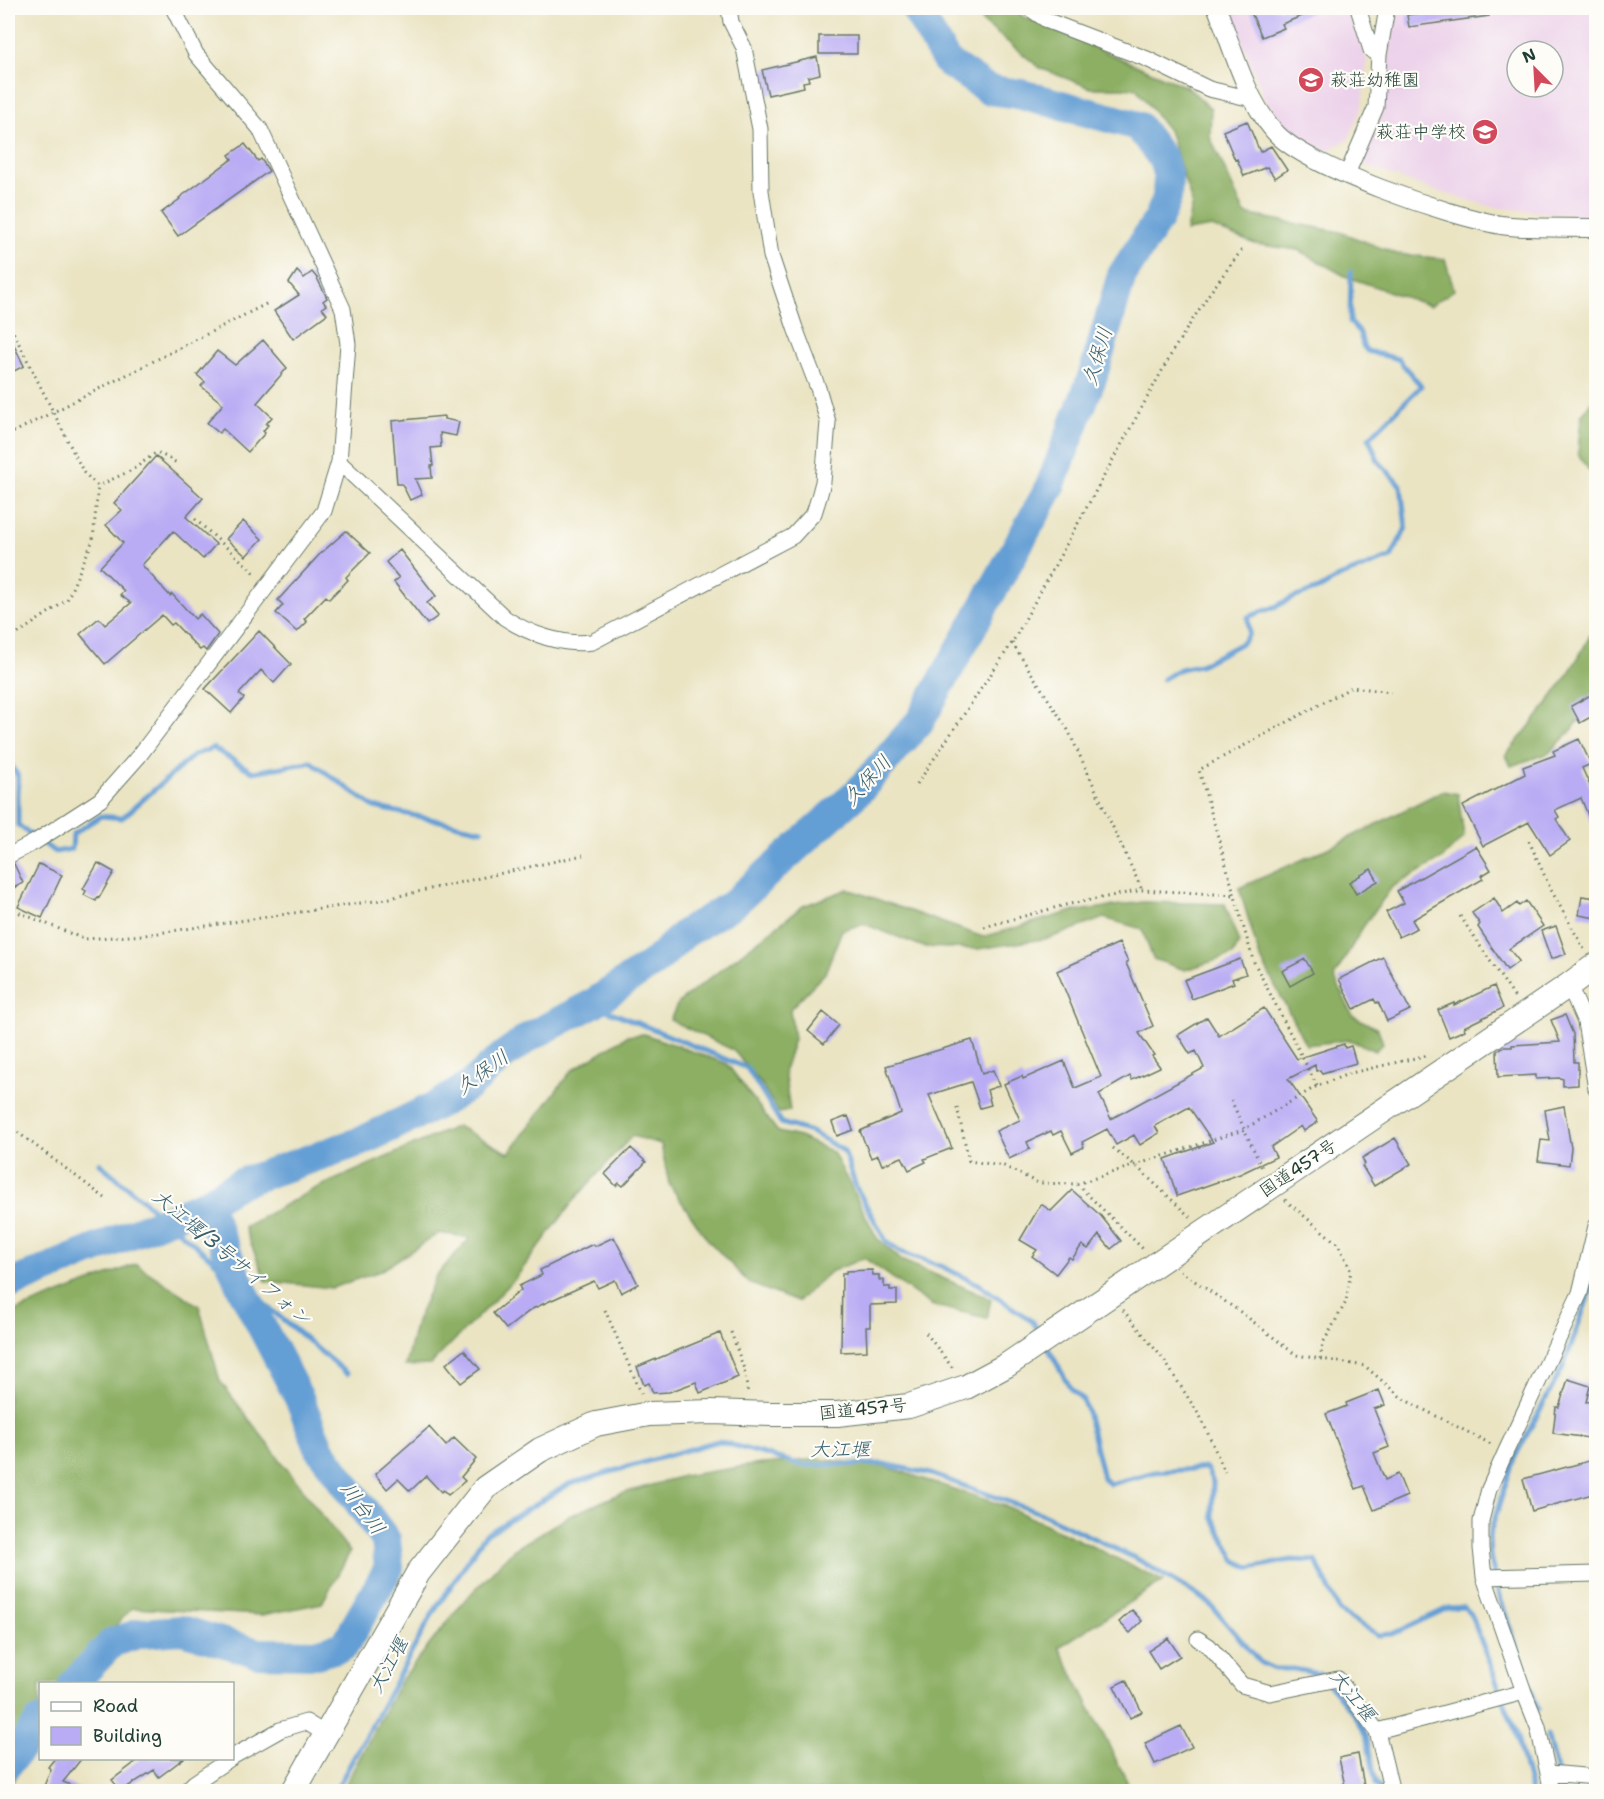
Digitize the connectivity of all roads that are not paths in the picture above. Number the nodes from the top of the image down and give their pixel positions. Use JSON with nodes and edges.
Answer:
{"nodes":[{"id":1,"x":173,"y":8,"type":"edge"},
{"id":2,"x":729,"y":8,"type":"edge"},
{"id":3,"x":1029,"y":8,"type":"edge"},
{"id":4,"x":1217,"y":8,"type":"edge"},
{"id":5,"x":1359,"y":8,"type":"edge"},
{"id":6,"x":1387,"y":8,"type":"edge"},
{"id":7,"x":1379,"y":55,"type":"junction"},
{"id":8,"x":1252,"y":99,"type":"junction"},
{"id":9,"x":1347,"y":174,"type":"junction"},
{"id":10,"x":1596,"y":228,"type":"edge"},
{"id":11,"x":339,"y":462,"type":"junction"},
{"id":12,"x":8,"y":856,"type":"edge"},
{"id":13,"x":1595,"y":965,"type":"edge"},
{"id":14,"x":1569,"y":985,"type":"junction"},
{"id":15,"x":1596,"y":1089,"type":"edge"},
{"id":16,"x":1596,"y":1226,"type":"edge"},
{"id":17,"x":1596,"y":1574,"type":"edge"},
{"id":18,"x":1484,"y":1577,"type":"junction"},
{"id":19,"x":1198,"y":1639,"type":"dead end"},
{"id":20,"x":1524,"y":1692,"type":"junction"},
{"id":21,"x":1377,"y":1731,"type":"junction"},
{"id":22,"x":327,"y":1735,"type":"junction"},
{"id":23,"x":234,"y":1757,"type":"edge"},
{"id":24,"x":229,"y":1760,"type":"edge"},
{"id":25,"x":1549,"y":1773,"type":"junction"},
{"id":26,"x":1596,"y":1777,"type":"edge"},
{"id":27,"x":185,"y":1791,"type":"edge"},
{"id":28,"x":293,"y":1791,"type":"edge"},
{"id":29,"x":1392,"y":1791,"type":"edge"},
{"id":30,"x":1552,"y":1791,"type":"edge"}],
"edges":[{"from":1,"to":11,"type":"street"},
{"from":2,"to":11,"type":"street"},
{"from":3,"to":8,"type":"street"},
{"from":4,"to":8,"type":"street"},
{"from":5,"to":7,"type":"street"},
{"from":6,"to":7,"type":"street"},
{"from":7,"to":9,"type":"street"},
{"from":8,"to":9,"type":"street"},
{"from":9,"to":10,"type":"street"},
{"from":11,"to":12,"type":"street"},
{"from":13,"to":14,"type":"highway","name":"国道457号"},
{"from":14,"to":15,"type":"street"},
{"from":14,"to":22,"type":"highway","name":"国道457号"},
{"from":16,"to":18,"type":"street"},
{"from":17,"to":18,"type":"street"},
{"from":18,"to":20,"type":"street"},
{"from":19,"to":21,"type":"street"},
{"from":20,"to":21,"type":"street"},
{"from":20,"to":25,"type":"street"},
{"from":21,"to":29,"type":"street"},
{"from":22,"to":23,"type":"street"},
{"from":22,"to":28,"type":"highway","name":"国道457号"},
{"from":24,"to":27,"type":"street"},
{"from":25,"to":26,"type":"street"},
{"from":25,"to":30,"type":"street"}]}
